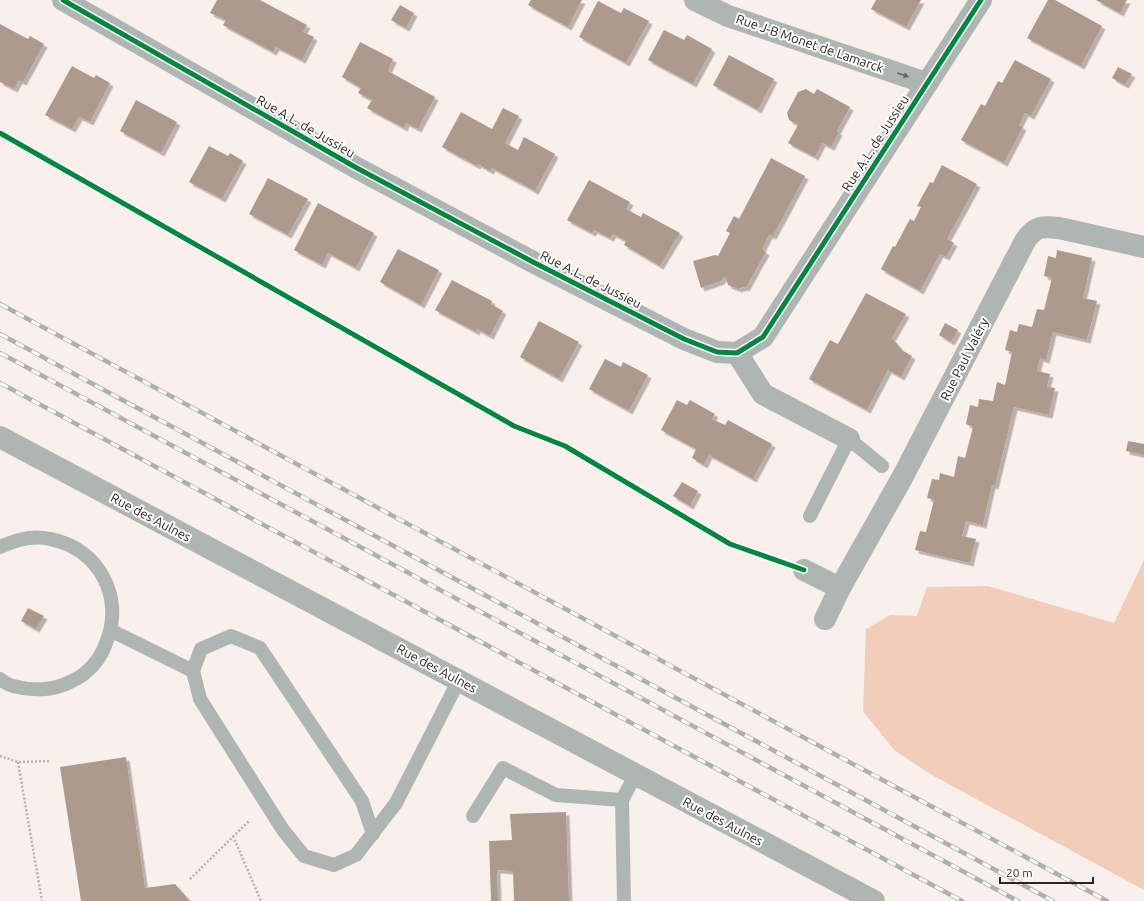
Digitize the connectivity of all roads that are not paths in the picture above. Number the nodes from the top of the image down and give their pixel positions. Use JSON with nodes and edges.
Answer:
{"nodes":[{"id":1,"x":64,"y":0,"type":"edge"},
{"id":2,"x":695,"y":0,"type":"edge"},
{"id":3,"x":981,"y":0,"type":"edge"},
{"id":4,"x":926,"y":83,"type":"junction"},
{"id":5,"x":1144,"y":248,"type":"edge"},
{"id":6,"x":737,"y":353,"type":"junction"},
{"id":7,"x":0,"y":436,"type":"edge"},
{"id":8,"x":849,"y":438,"type":"junction"},
{"id":9,"x":882,"y":466,"type":"dead end"},
{"id":10,"x":810,"y":516,"type":"dead end"},
{"id":11,"x":0,"y":547,"type":"edge"},
{"id":12,"x":804,"y":570,"type":"dead end"},
{"id":13,"x":840,"y":588,"type":"junction"},
{"id":14,"x":825,"y":619,"type":"dead end"},
{"id":15,"x":112,"y":631,"type":"junction"},
{"id":16,"x":193,"y":671,"type":"junction"},
{"id":17,"x":0,"y":679,"type":"edge"},
{"id":18,"x":459,"y":680,"type":"junction"},
{"id":19,"x":636,"y":774,"type":"junction"},
{"id":20,"x":622,"y":800,"type":"junction"},
{"id":21,"x":473,"y":816,"type":"dead end"},
{"id":22,"x":372,"y":834,"type":"junction"},
{"id":23,"x":624,"y":901,"type":"edge"},
{"id":24,"x":874,"y":901,"type":"edge"}],
"edges":[{"from":1,"to":6,"type":"street","name":"Rue A.L. de Jussieu"},
{"from":2,"to":4,"type":"street","name":"Rue J-B Monet de Lamarck","one_way":true},
{"from":3,"to":4,"type":"street","name":"Rue A.L. de Jussieu"},
{"from":4,"to":6,"type":"street","name":"Rue A.L. de Jussieu"},
{"from":5,"to":13,"type":"street","name":"Rue Paul Valéry"},
{"from":6,"to":8,"type":"street"},
{"from":7,"to":18,"type":"street","name":"Rue des Aulnes"},
{"from":8,"to":9,"type":"lane"},
{"from":8,"to":10,"type":"lane"},
{"from":11,"to":15,"type":"lane"},
{"from":12,"to":13,"type":"street"},
{"from":13,"to":14,"type":"street","name":"Rue Paul Valéry"},
{"from":15,"to":16,"type":"lane"},
{"from":15,"to":17,"type":"lane"},
{"from":16,"to":22,"type":"lane"},
{"from":16,"to":22,"type":"lane"},
{"from":18,"to":19,"type":"street","name":"Rue des Aulnes"},
{"from":18,"to":22,"type":"lane"},
{"from":19,"to":20,"type":"lane"},
{"from":19,"to":24,"type":"street","name":"Rue des Aulnes"},
{"from":20,"to":21,"type":"lane"},
{"from":20,"to":23,"type":"lane"}]}
